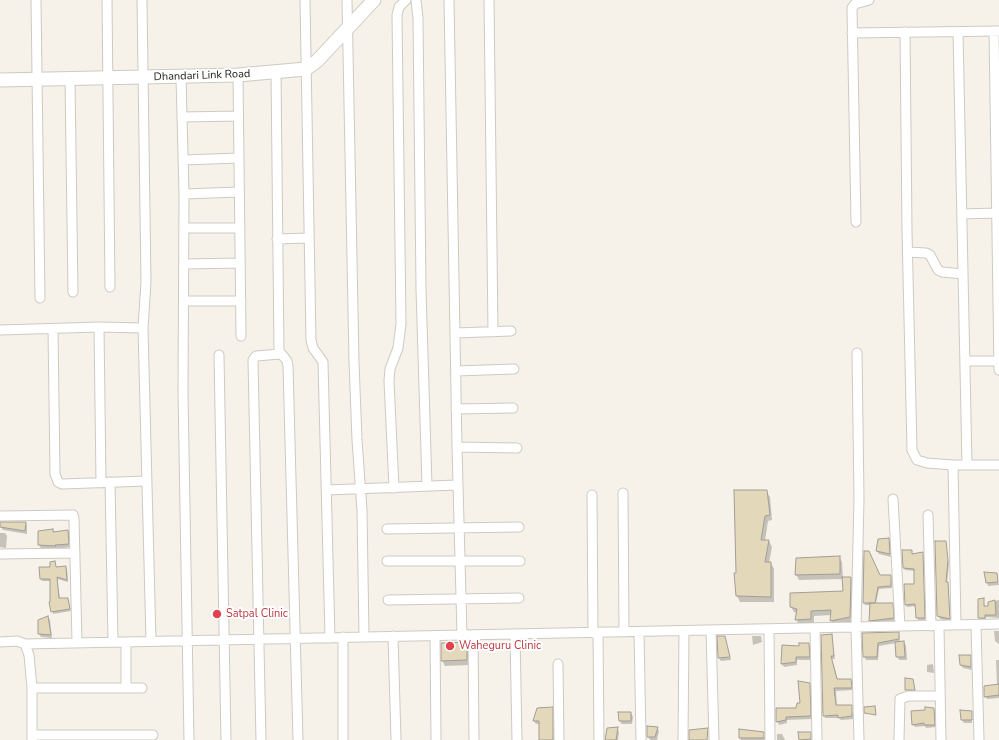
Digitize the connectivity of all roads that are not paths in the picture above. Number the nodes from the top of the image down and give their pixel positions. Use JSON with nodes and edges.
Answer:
{"nodes":[{"id":1,"x":36,"y":0,"type":"edge"},
{"id":2,"x":107,"y":0,"type":"edge"},
{"id":3,"x":142,"y":0,"type":"edge"},
{"id":4,"x":305,"y":0,"type":"edge"},
{"id":5,"x":347,"y":0,"type":"edge"},
{"id":6,"x":374,"y":0,"type":"edge"},
{"id":7,"x":406,"y":0,"type":"edge"},
{"id":8,"x":416,"y":0,"type":"edge"},
{"id":9,"x":450,"y":0,"type":"edge"},
{"id":10,"x":489,"y":0,"type":"edge"},
{"id":11,"x":868,"y":0,"type":"edge"},
{"id":12,"x":348,"y":29,"type":"junction"},
{"id":13,"x":996,"y":31,"type":"edge"},
{"id":14,"x":906,"y":32,"type":"junction"},
{"id":15,"x":958,"y":32,"type":"junction"},
{"id":16,"x":852,"y":33,"type":"junction"},
{"id":17,"x":306,"y":69,"type":"junction"},
{"id":18,"x":276,"y":73,"type":"junction"},
{"id":19,"x":238,"y":75,"type":"junction"},
{"id":20,"x":181,"y":76,"type":"junction"},
{"id":21,"x":142,"y":78,"type":"junction"},
{"id":22,"x":37,"y":79,"type":"junction"},
{"id":23,"x":70,"y":79,"type":"junction"},
{"id":24,"x":107,"y":79,"type":"junction"},
{"id":25,"x":0,"y":80,"type":"edge"},
{"id":26,"x":238,"y":116,"type":"junction"},
{"id":27,"x":182,"y":117,"type":"junction"},
{"id":28,"x":997,"y":142,"type":"edge"},
{"id":29,"x":239,"y":158,"type":"junction"},
{"id":30,"x":183,"y":160,"type":"junction"},
{"id":31,"x":239,"y":192,"type":"junction"},
{"id":32,"x":184,"y":194,"type":"junction"},
{"id":33,"x":996,"y":213,"type":"junction"},
{"id":34,"x":962,"y":214,"type":"junction"},
{"id":35,"x":856,"y":222,"type":"dead end"},
{"id":36,"x":184,"y":228,"type":"junction"},
{"id":37,"x":240,"y":228,"type":"junction"},
{"id":38,"x":309,"y":238,"type":"junction"},
{"id":39,"x":277,"y":239,"type":"junction"},
{"id":40,"x":908,"y":252,"type":"junction"},
{"id":41,"x":240,"y":263,"type":"junction"},
{"id":42,"x":184,"y":264,"type":"junction"},
{"id":43,"x":964,"y":274,"type":"junction"},
{"id":44,"x":110,"y":286,"type":"dead end"},
{"id":45,"x":73,"y":292,"type":"dead end"},
{"id":46,"x":40,"y":298,"type":"dead end"},
{"id":47,"x":185,"y":301,"type":"junction"},
{"id":48,"x":241,"y":302,"type":"junction"},
{"id":49,"x":99,"y":327,"type":"junction"},
{"id":50,"x":143,"y":328,"type":"junction"},
{"id":51,"x":53,"y":329,"type":"junction"},
{"id":52,"x":0,"y":330,"type":"edge"},
{"id":53,"x":511,"y":331,"type":"dead end"},
{"id":54,"x":493,"y":332,"type":"junction"},
{"id":55,"x":455,"y":333,"type":"junction"},
{"id":56,"x":241,"y":336,"type":"dead end"},
{"id":57,"x":857,"y":353,"type":"dead end"},
{"id":58,"x":280,"y":354,"type":"junction"},
{"id":59,"x":219,"y":355,"type":"dead end"},
{"id":60,"x":965,"y":361,"type":"junction"},
{"id":61,"x":999,"y":361,"type":"edge"},
{"id":62,"x":514,"y":370,"type":"dead end"},
{"id":63,"x":999,"y":370,"type":"edge"},
{"id":64,"x":456,"y":371,"type":"junction"},
{"id":65,"x":513,"y":408,"type":"dead end"},
{"id":66,"x":456,"y":409,"type":"junction"},
{"id":67,"x":456,"y":447,"type":"junction"},
{"id":68,"x":517,"y":448,"type":"dead end"},
{"id":69,"x":953,"y":465,"type":"junction"},
{"id":70,"x":967,"y":465,"type":"junction"},
{"id":71,"x":999,"y":465,"type":"edge"},
{"id":72,"x":147,"y":481,"type":"junction"},
{"id":73,"x":105,"y":483,"type":"junction"},
{"id":74,"x":427,"y":486,"type":"junction"},
{"id":75,"x":458,"y":486,"type":"junction"},
{"id":76,"x":394,"y":488,"type":"junction"},
{"id":77,"x":327,"y":490,"type":"junction"},
{"id":78,"x":361,"y":490,"type":"junction"},
{"id":79,"x":623,"y":493,"type":"dead end"},
{"id":80,"x":592,"y":495,"type":"dead end"},
{"id":81,"x":893,"y":499,"type":"dead end"},
{"id":82,"x":928,"y":515,"type":"dead end"},
{"id":83,"x":0,"y":516,"type":"edge"},
{"id":84,"x":519,"y":527,"type":"dead end"},
{"id":85,"x":459,"y":528,"type":"junction"},
{"id":86,"x":387,"y":529,"type":"dead end"},
{"id":87,"x":75,"y":553,"type":"junction"},
{"id":88,"x":0,"y":554,"type":"edge"},
{"id":89,"x":387,"y":561,"type":"dead end"},
{"id":90,"x":460,"y":561,"type":"junction"},
{"id":91,"x":520,"y":561,"type":"dead end"},
{"id":92,"x":519,"y":598,"type":"dead end"},
{"id":93,"x":461,"y":599,"type":"junction"},
{"id":94,"x":388,"y":600,"type":"dead end"},
{"id":95,"x":999,"y":624,"type":"edge"},
{"id":96,"x":956,"y":625,"type":"junction"},
{"id":97,"x":976,"y":625,"type":"junction"},
{"id":98,"x":900,"y":626,"type":"junction"},
{"id":99,"x":935,"y":626,"type":"junction"},
{"id":100,"x":856,"y":627,"type":"junction"},
{"id":101,"x":769,"y":629,"type":"junction"},
{"id":102,"x":815,"y":629,"type":"junction"},
{"id":103,"x":684,"y":631,"type":"junction"},
{"id":104,"x":711,"y":631,"type":"junction"},
{"id":105,"x":624,"y":632,"type":"junction"},
{"id":106,"x":639,"y":632,"type":"junction"},
{"id":107,"x":595,"y":633,"type":"junction"},
{"id":108,"x":462,"y":635,"type":"junction"},
{"id":109,"x":473,"y":635,"type":"junction"},
{"id":110,"x":515,"y":635,"type":"junction"},
{"id":111,"x":364,"y":636,"type":"junction"},
{"id":112,"x":393,"y":636,"type":"junction"},
{"id":113,"x":435,"y":636,"type":"junction"},
{"id":114,"x":343,"y":637,"type":"junction"},
{"id":115,"x":296,"y":638,"type":"junction"},
{"id":116,"x":330,"y":638,"type":"junction"},
{"id":117,"x":224,"y":639,"type":"junction"},
{"id":118,"x":188,"y":640,"type":"junction"},
{"id":119,"x":258,"y":640,"type":"junction"},
{"id":120,"x":151,"y":641,"type":"junction"},
{"id":121,"x":0,"y":642,"type":"edge"},
{"id":122,"x":77,"y":642,"type":"junction"},
{"id":123,"x":114,"y":642,"type":"junction"},
{"id":124,"x":126,"y":642,"type":"junction"},
{"id":125,"x":25,"y":644,"type":"junction"},
{"id":126,"x":558,"y":664,"type":"dead end"},
{"id":127,"x":32,"y":688,"type":"junction"},
{"id":128,"x":126,"y":688,"type":"junction"},
{"id":129,"x":142,"y":688,"type":"dead end"},
{"id":130,"x":940,"y":696,"type":"junction"},
{"id":131,"x":153,"y":735,"type":"dead end"},
{"id":132,"x":32,"y":738,"type":"edge"},
{"id":133,"x":189,"y":740,"type":"edge"},
{"id":134,"x":226,"y":740,"type":"edge"},
{"id":135,"x":261,"y":740,"type":"edge"},
{"id":136,"x":298,"y":740,"type":"edge"},
{"id":137,"x":343,"y":740,"type":"edge"},
{"id":138,"x":396,"y":740,"type":"edge"},
{"id":139,"x":436,"y":740,"type":"edge"},
{"id":140,"x":474,"y":740,"type":"edge"},
{"id":141,"x":517,"y":740,"type":"edge"},
{"id":142,"x":559,"y":740,"type":"edge"},
{"id":143,"x":599,"y":740,"type":"edge"},
{"id":144,"x":641,"y":740,"type":"edge"},
{"id":145,"x":684,"y":740,"type":"edge"},
{"id":146,"x":714,"y":740,"type":"edge"},
{"id":147,"x":770,"y":740,"type":"edge"},
{"id":148,"x":817,"y":740,"type":"edge"},
{"id":149,"x":859,"y":740,"type":"edge"},
{"id":150,"x":899,"y":740,"type":"edge"},
{"id":151,"x":941,"y":740,"type":"edge"},
{"id":152,"x":979,"y":740,"type":"edge"}],
"edges":[{"from":1,"to":22,"type":"street"},
{"from":2,"to":24,"type":"street"},
{"from":3,"to":21,"type":"street"},
{"from":4,"to":17,"type":"street"},
{"from":5,"to":12,"type":"street"},
{"from":6,"to":12,"type":"street"},
{"from":7,"to":76,"type":"street"},
{"from":8,"to":74,"type":"street"},
{"from":9,"to":55,"type":"street"},
{"from":10,"to":54,"type":"street"},
{"from":11,"to":16,"type":"street"},
{"from":12,"to":17,"type":"street"},
{"from":12,"to":78,"type":"street"},
{"from":13,"to":15,"type":"street"},
{"from":13,"to":28,"type":"street"},
{"from":14,"to":15,"type":"street"},
{"from":14,"to":16,"type":"street"},
{"from":14,"to":40,"type":"street"},
{"from":15,"to":34,"type":"street"},
{"from":16,"to":35,"type":"street"},
{"from":17,"to":18,"type":"street","name":"Dhandari Link Road"},
{"from":17,"to":38,"type":"street"},
{"from":18,"to":19,"type":"street","name":"Dhandari Link Road"},
{"from":18,"to":39,"type":"street"},
{"from":19,"to":20,"type":"street","name":"Dhandari Link Road"},
{"from":19,"to":26,"type":"street"},
{"from":20,"to":21,"type":"street","name":"Dhandari Link Road"},
{"from":20,"to":27,"type":"street"},
{"from":21,"to":24,"type":"street","name":"Dhandari Link Road"},
{"from":21,"to":50,"type":"street"},
{"from":22,"to":23,"type":"street","name":"Dhandari Link Road"},
{"from":22,"to":25,"type":"street","name":"Dhandari Link Road"},
{"from":22,"to":46,"type":"street"},
{"from":23,"to":24,"type":"street","name":"Dhandari Link Road"},
{"from":23,"to":45,"type":"street"},
{"from":24,"to":44,"type":"street"},
{"from":26,"to":27,"type":"street"},
{"from":26,"to":29,"type":"street"},
{"from":27,"to":30,"type":"street"},
{"from":28,"to":33,"type":"street"},
{"from":29,"to":30,"type":"street"},
{"from":29,"to":31,"type":"street"},
{"from":30,"to":32,"type":"street"},
{"from":31,"to":32,"type":"street"},
{"from":31,"to":37,"type":"street"},
{"from":32,"to":36,"type":"street"},
{"from":33,"to":34,"type":"street"},
{"from":33,"to":61,"type":"street"},
{"from":34,"to":43,"type":"street"},
{"from":36,"to":37,"type":"street"},
{"from":36,"to":42,"type":"street"},
{"from":37,"to":41,"type":"street"},
{"from":38,"to":39,"type":"street"},
{"from":38,"to":77,"type":"street"},
{"from":39,"to":58,"type":"street"},
{"from":40,"to":43,"type":"street"},
{"from":40,"to":69,"type":"street"},
{"from":41,"to":42,"type":"street"},
{"from":41,"to":48,"type":"street"},
{"from":42,"to":47,"type":"street"},
{"from":43,"to":60,"type":"street"},
{"from":47,"to":48,"type":"street"},
{"from":47,"to":118,"type":"street"},
{"from":48,"to":56,"type":"street"},
{"from":49,"to":50,"type":"street"},
{"from":49,"to":51,"type":"street"},
{"from":49,"to":73,"type":"street"},
{"from":50,"to":72,"type":"street"},
{"from":51,"to":52,"type":"street"},
{"from":51,"to":73,"type":"street"},
{"from":53,"to":54,"type":"street"},
{"from":54,"to":55,"type":"street"},
{"from":55,"to":64,"type":"street"},
{"from":57,"to":100,"type":"street"},
{"from":58,"to":115,"type":"street"},
{"from":58,"to":119,"type":"street"},
{"from":59,"to":117,"type":"street"},
{"from":60,"to":61,"type":"street"},
{"from":60,"to":70,"type":"street"},
{"from":61,"to":63,"type":"street"},
{"from":62,"to":64,"type":"street"},
{"from":64,"to":66,"type":"street"},
{"from":65,"to":66,"type":"street"},
{"from":66,"to":67,"type":"street"},
{"from":67,"to":68,"type":"street"},
{"from":67,"to":75,"type":"street"},
{"from":69,"to":70,"type":"street"},
{"from":69,"to":96,"type":"street"},
{"from":70,"to":71,"type":"street"},
{"from":72,"to":73,"type":"street"},
{"from":72,"to":120,"type":"street"},
{"from":73,"to":123,"type":"street"},
{"from":74,"to":75,"type":"street"},
{"from":74,"to":76,"type":"street"},
{"from":75,"to":85,"type":"street"},
{"from":76,"to":78,"type":"street"},
{"from":77,"to":78,"type":"street"},
{"from":77,"to":116,"type":"street"},
{"from":78,"to":111,"type":"street"},
{"from":79,"to":105,"type":"street"},
{"from":80,"to":107,"type":"street"},
{"from":81,"to":98,"type":"street"},
{"from":82,"to":99,"type":"street"},
{"from":83,"to":87,"type":"street"},
{"from":84,"to":85,"type":"street"},
{"from":85,"to":86,"type":"street"},
{"from":85,"to":90,"type":"street"},
{"from":87,"to":88,"type":"street"},
{"from":87,"to":122,"type":"street"},
{"from":89,"to":90,"type":"street"},
{"from":90,"to":91,"type":"street"},
{"from":90,"to":93,"type":"street"},
{"from":92,"to":93,"type":"street"},
{"from":93,"to":94,"type":"street"},
{"from":93,"to":108,"type":"street"},
{"from":95,"to":97,"type":"street"},
{"from":96,"to":97,"type":"street"},
{"from":96,"to":99,"type":"street"},
{"from":97,"to":152,"type":"street"},
{"from":98,"to":99,"type":"street"},
{"from":98,"to":100,"type":"street"},
{"from":99,"to":130,"type":"street"},
{"from":100,"to":102,"type":"street"},
{"from":100,"to":149,"type":"street"},
{"from":101,"to":102,"type":"street"},
{"from":101,"to":104,"type":"street"},
{"from":101,"to":147,"type":"street"},
{"from":102,"to":148,"type":"street"},
{"from":103,"to":104,"type":"street"},
{"from":103,"to":106,"type":"street"},
{"from":103,"to":145,"type":"street"},
{"from":104,"to":146,"type":"street"},
{"from":105,"to":106,"type":"street"},
{"from":105,"to":107,"type":"street"},
{"from":106,"to":144,"type":"street"},
{"from":107,"to":110,"type":"street"},
{"from":107,"to":143,"type":"street"},
{"from":108,"to":109,"type":"street"},
{"from":108,"to":113,"type":"street"},
{"from":109,"to":110,"type":"street"},
{"from":109,"to":140,"type":"street"},
{"from":110,"to":141,"type":"street"},
{"from":111,"to":112,"type":"street"},
{"from":111,"to":114,"type":"street"},
{"from":112,"to":113,"type":"street"},
{"from":112,"to":138,"type":"street"},
{"from":113,"to":139,"type":"street"},
{"from":114,"to":116,"type":"street"},
{"from":114,"to":137,"type":"street"},
{"from":115,"to":116,"type":"street"},
{"from":115,"to":119,"type":"street"},
{"from":115,"to":136,"type":"street"},
{"from":117,"to":118,"type":"street"},
{"from":117,"to":119,"type":"street"},
{"from":117,"to":134,"type":"street"},
{"from":118,"to":120,"type":"street"},
{"from":118,"to":133,"type":"street"},
{"from":119,"to":135,"type":"street"},
{"from":120,"to":124,"type":"street"},
{"from":121,"to":125,"type":"street"},
{"from":122,"to":123,"type":"street"},
{"from":122,"to":125,"type":"street"},
{"from":123,"to":124,"type":"street"},
{"from":124,"to":128,"type":"street"},
{"from":125,"to":127,"type":"street"},
{"from":126,"to":142,"type":"street"},
{"from":127,"to":128,"type":"street"},
{"from":127,"to":132,"type":"street"},
{"from":128,"to":129,"type":"street"},
{"from":130,"to":150,"type":"street"},
{"from":130,"to":151,"type":"street"},
{"from":131,"to":132,"type":"street"}]}
